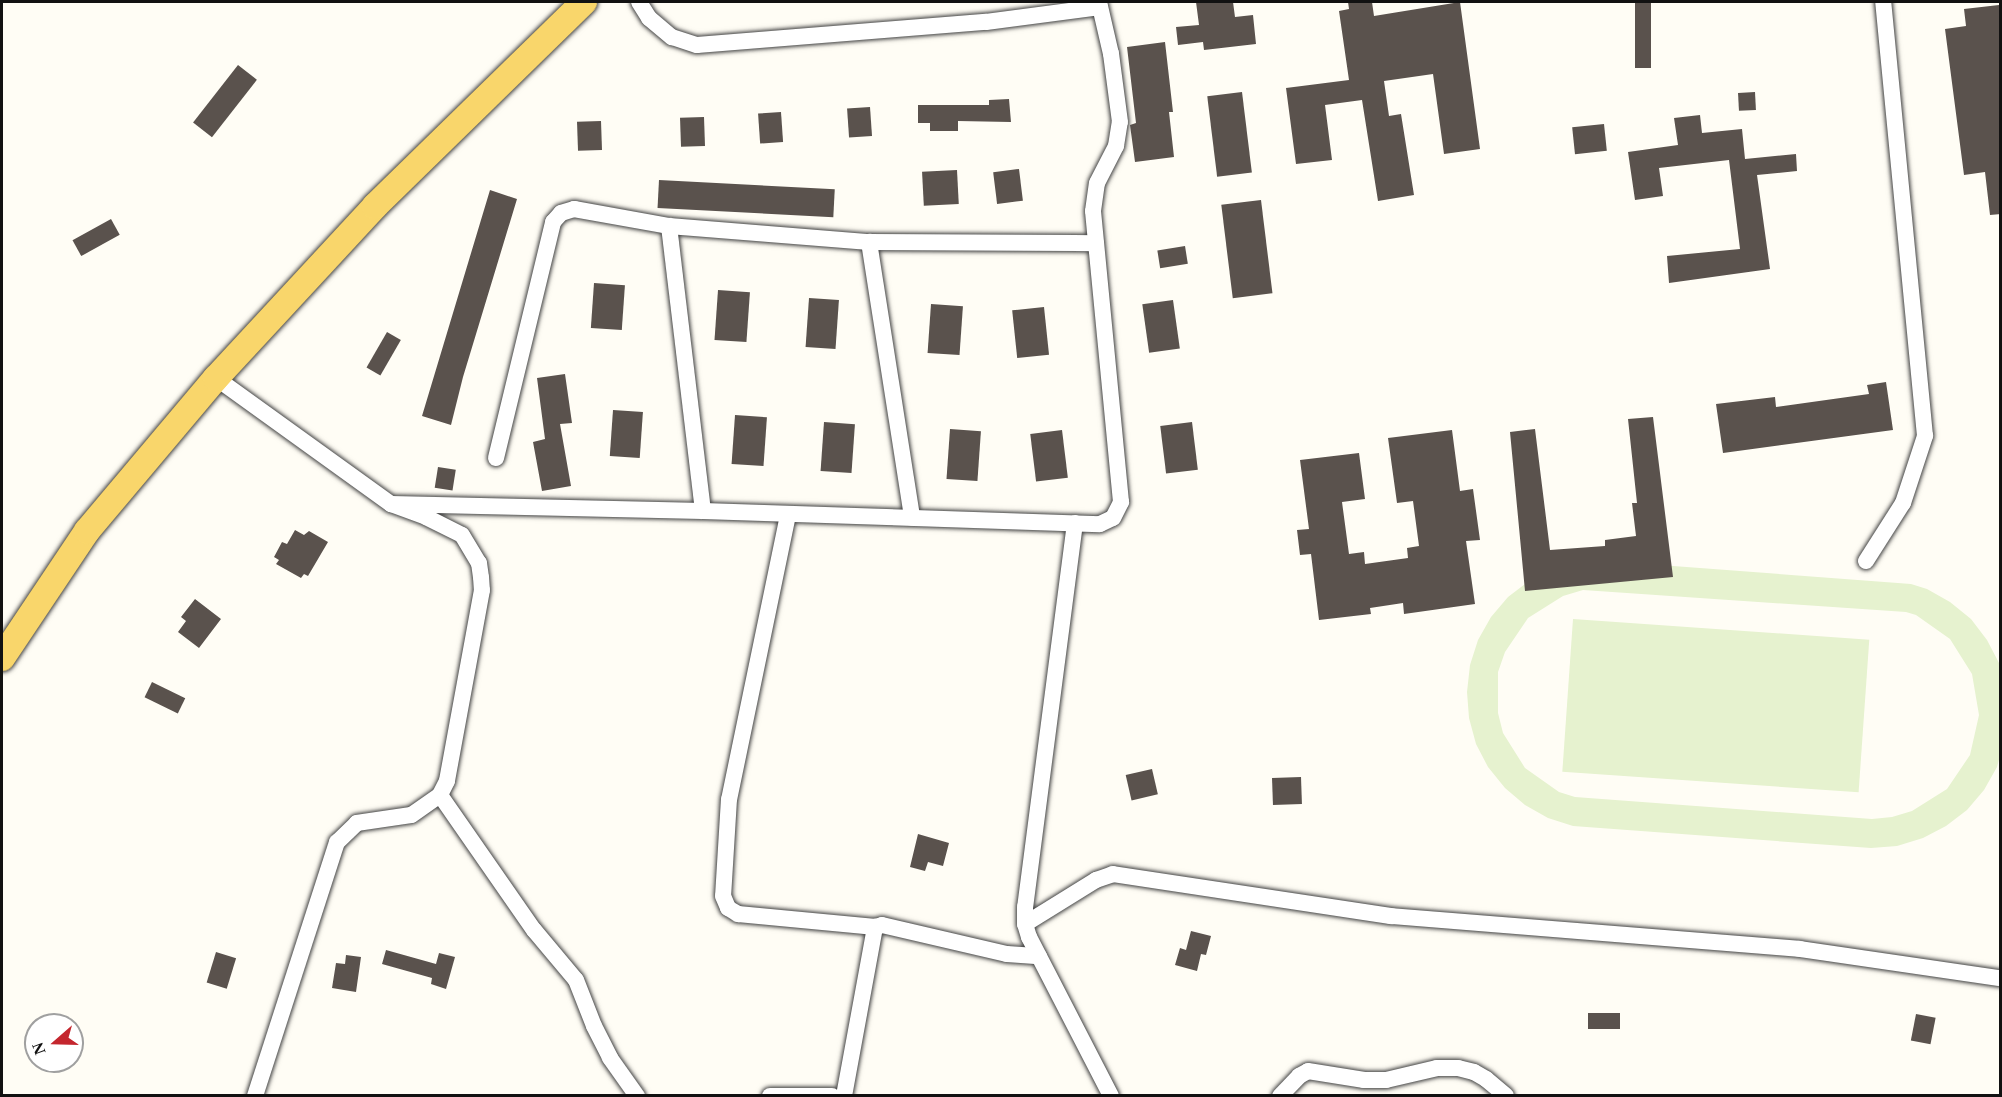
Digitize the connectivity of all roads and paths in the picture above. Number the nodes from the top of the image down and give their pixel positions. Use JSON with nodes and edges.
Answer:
{"nodes":[{"id":1,"x":584,"y":2,"type":"edge"},
{"id":2,"x":639,"y":2,"type":"edge"},
{"id":3,"x":1883,"y":2,"type":"edge"},
{"id":4,"x":1099,"y":4,"type":"edge"},
{"id":5,"x":669,"y":226,"type":"junction"},
{"id":6,"x":869,"y":242,"type":"junction"},
{"id":7,"x":1096,"y":243,"type":"junction"},
{"id":8,"x":216,"y":378,"type":"junction"},
{"id":9,"x":496,"y":458,"type":"dead end"},
{"id":10,"x":391,"y":504,"type":"junction"},
{"id":11,"x":703,"y":511,"type":"junction"},
{"id":12,"x":788,"y":515,"type":"junction"},
{"id":13,"x":912,"y":518,"type":"junction"},
{"id":14,"x":1075,"y":523,"type":"junction"},
{"id":15,"x":1866,"y":561,"type":"dead end"},
{"id":16,"x":2,"y":658,"type":"edge"},
{"id":17,"x":440,"y":795,"type":"junction"},
{"id":18,"x":1025,"y":924,"type":"junction"},
{"id":19,"x":875,"y":927,"type":"junction"},
{"id":20,"x":1039,"y":956,"type":"junction"},
{"id":21,"x":2001,"y":978,"type":"edge"},
{"id":22,"x":255,"y":1095,"type":"edge"},
{"id":23,"x":637,"y":1095,"type":"edge"},
{"id":24,"x":770,"y":1095,"type":"edge"},
{"id":25,"x":832,"y":1095,"type":"edge"},
{"id":26,"x":844,"y":1095,"type":"edge"},
{"id":27,"x":1111,"y":1095,"type":"edge"},
{"id":28,"x":1280,"y":1095,"type":"edge"},
{"id":29,"x":1506,"y":1095,"type":"edge"}],
"edges":[{"from":1,"to":8,"type":"main road"},
{"from":2,"to":4,"type":"street"},
{"from":3,"to":15,"type":"street"},
{"from":4,"to":7,"type":"street"},
{"from":5,"to":6,"type":"street"},
{"from":5,"to":9,"type":"street"},
{"from":5,"to":11,"type":"street"},
{"from":6,"to":7,"type":"street"},
{"from":6,"to":13,"type":"street"},
{"from":7,"to":14,"type":"street"},
{"from":8,"to":10,"type":"street"},
{"from":8,"to":16,"type":"main road"},
{"from":10,"to":11,"type":"street"},
{"from":10,"to":17,"type":"street"},
{"from":11,"to":12,"type":"street"},
{"from":12,"to":13,"type":"street"},
{"from":12,"to":19,"type":"street"},
{"from":13,"to":14,"type":"street"},
{"from":14,"to":18,"type":"street"},
{"from":17,"to":22,"type":"street"},
{"from":17,"to":23,"type":"street"},
{"from":18,"to":20,"type":"street"},
{"from":18,"to":21,"type":"street"},
{"from":19,"to":20,"type":"street"},
{"from":19,"to":26,"type":"street"},
{"from":20,"to":27,"type":"street"},
{"from":24,"to":25,"type":"street"},
{"from":28,"to":29,"type":"street"}]}
